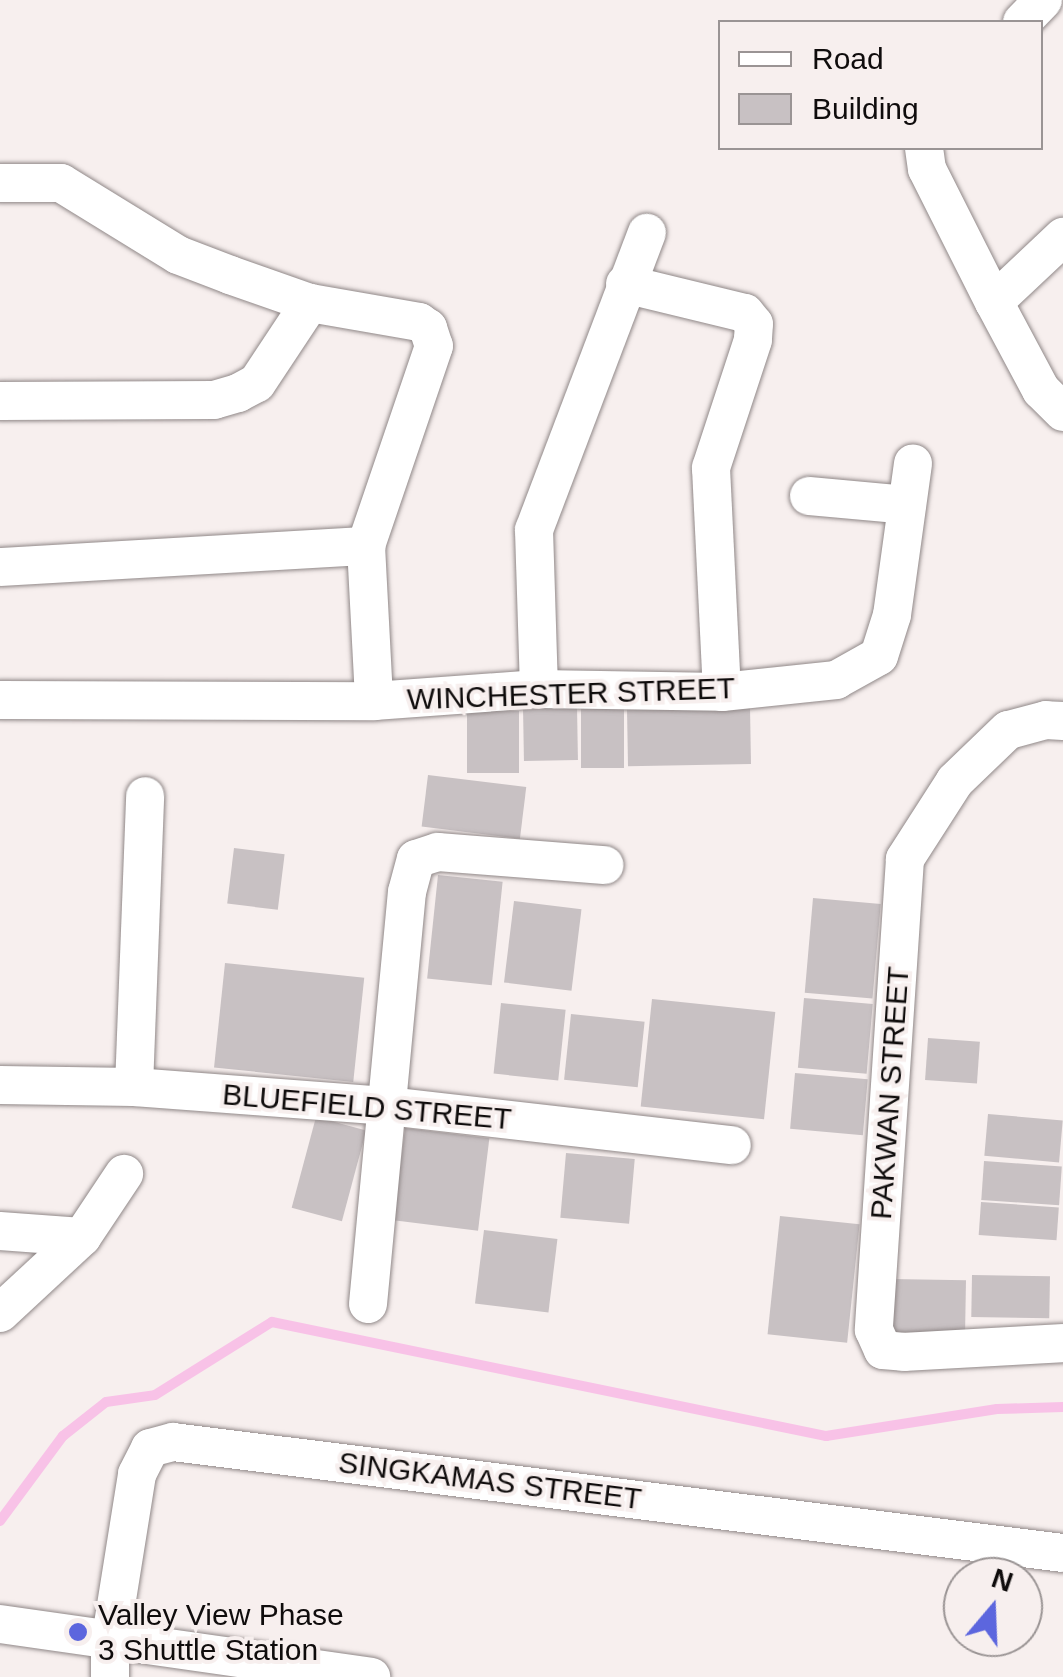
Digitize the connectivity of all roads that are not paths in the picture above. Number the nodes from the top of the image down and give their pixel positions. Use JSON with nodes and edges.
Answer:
{"nodes":[{"id":1,"x":1043,"y":0,"type":"edge"},
{"id":2,"x":1024,"y":20,"type":"edge"},
{"id":3,"x":924,"y":150,"type":"edge"},
{"id":4,"x":0,"y":182,"type":"edge"},
{"id":5,"x":647,"y":233,"type":"dead end"},
{"id":6,"x":1063,"y":236,"type":"edge"},
{"id":7,"x":625,"y":284,"type":"junction"},
{"id":8,"x":994,"y":302,"type":"junction"},
{"id":9,"x":310,"y":303,"type":"junction"},
{"id":10,"x":0,"y":400,"type":"edge"},
{"id":11,"x":1063,"y":412,"type":"edge"},
{"id":12,"x":913,"y":463,"type":"dead end"},
{"id":13,"x":809,"y":496,"type":"dead end"},
{"id":14,"x":907,"y":505,"type":"junction"},
{"id":15,"x":366,"y":546,"type":"junction"},
{"id":16,"x":0,"y":567,"type":"edge"},
{"id":17,"x":538,"y":689,"type":"junction"},
{"id":18,"x":722,"y":692,"type":"junction"},
{"id":19,"x":0,"y":700,"type":"edge"},
{"id":20,"x":374,"y":700,"type":"junction"},
{"id":21,"x":1055,"y":721,"type":"edge"},
{"id":22,"x":145,"y":796,"type":"dead end"},
{"id":23,"x":604,"y":865,"type":"dead end"},
{"id":24,"x":0,"y":1085,"type":"edge"},
{"id":25,"x":134,"y":1087,"type":"junction"},
{"id":26,"x":388,"y":1106,"type":"junction"},
{"id":27,"x":732,"y":1145,"type":"dead end"},
{"id":28,"x":124,"y":1174,"type":"dead end"},
{"id":29,"x":0,"y":1231,"type":"edge"},
{"id":30,"x":82,"y":1237,"type":"junction"},
{"id":31,"x":368,"y":1304,"type":"dead end"},
{"id":32,"x":0,"y":1312,"type":"edge"},
{"id":33,"x":1063,"y":1343,"type":"edge"},
{"id":34,"x":1063,"y":1552,"type":"edge"},
{"id":35,"x":0,"y":1624,"type":"edge"},
{"id":36,"x":110,"y":1660,"type":"edge"},
{"id":37,"x":371,"y":1677,"type":"edge"}],
"edges":[{"from":1,"to":2,"type":"street"},
{"from":3,"to":8,"type":"street"},
{"from":4,"to":9,"type":"street"},
{"from":5,"to":7,"type":"street"},
{"from":6,"to":8,"type":"street"},
{"from":7,"to":17,"type":"street"},
{"from":7,"to":18,"type":"street"},
{"from":8,"to":11,"type":"street"},
{"from":9,"to":10,"type":"street"},
{"from":9,"to":15,"type":"street"},
{"from":12,"to":14,"type":"street","name":"WINCHESTER STREET"},
{"from":13,"to":14,"type":"street"},
{"from":14,"to":18,"type":"street","name":"WINCHESTER STREET"},
{"from":15,"to":16,"type":"street"},
{"from":15,"to":20,"type":"street"},
{"from":17,"to":18,"type":"street","name":"WINCHESTER STREET"},
{"from":17,"to":20,"type":"street","name":"WINCHESTER STREET"},
{"from":19,"to":20,"type":"street","name":"WINCHESTER STREET"},
{"from":21,"to":33,"type":"street","name":"PAKWAN STREET"},
{"from":22,"to":25,"type":"street"},
{"from":23,"to":26,"type":"street"},
{"from":24,"to":25,"type":"street","name":"BLUEFIELD STREET"},
{"from":25,"to":26,"type":"street","name":"BLUEFIELD STREET"},
{"from":26,"to":27,"type":"street","name":"BLUEFIELD STREET"},
{"from":26,"to":31,"type":"street"},
{"from":28,"to":30,"type":"street"},
{"from":29,"to":30,"type":"street"},
{"from":30,"to":32,"type":"street"},
{"from":34,"to":36,"type":"street","name":"SINGKAMAS STREET"},
{"from":35,"to":36,"type":"street"},
{"from":36,"to":37,"type":"street"}]}
